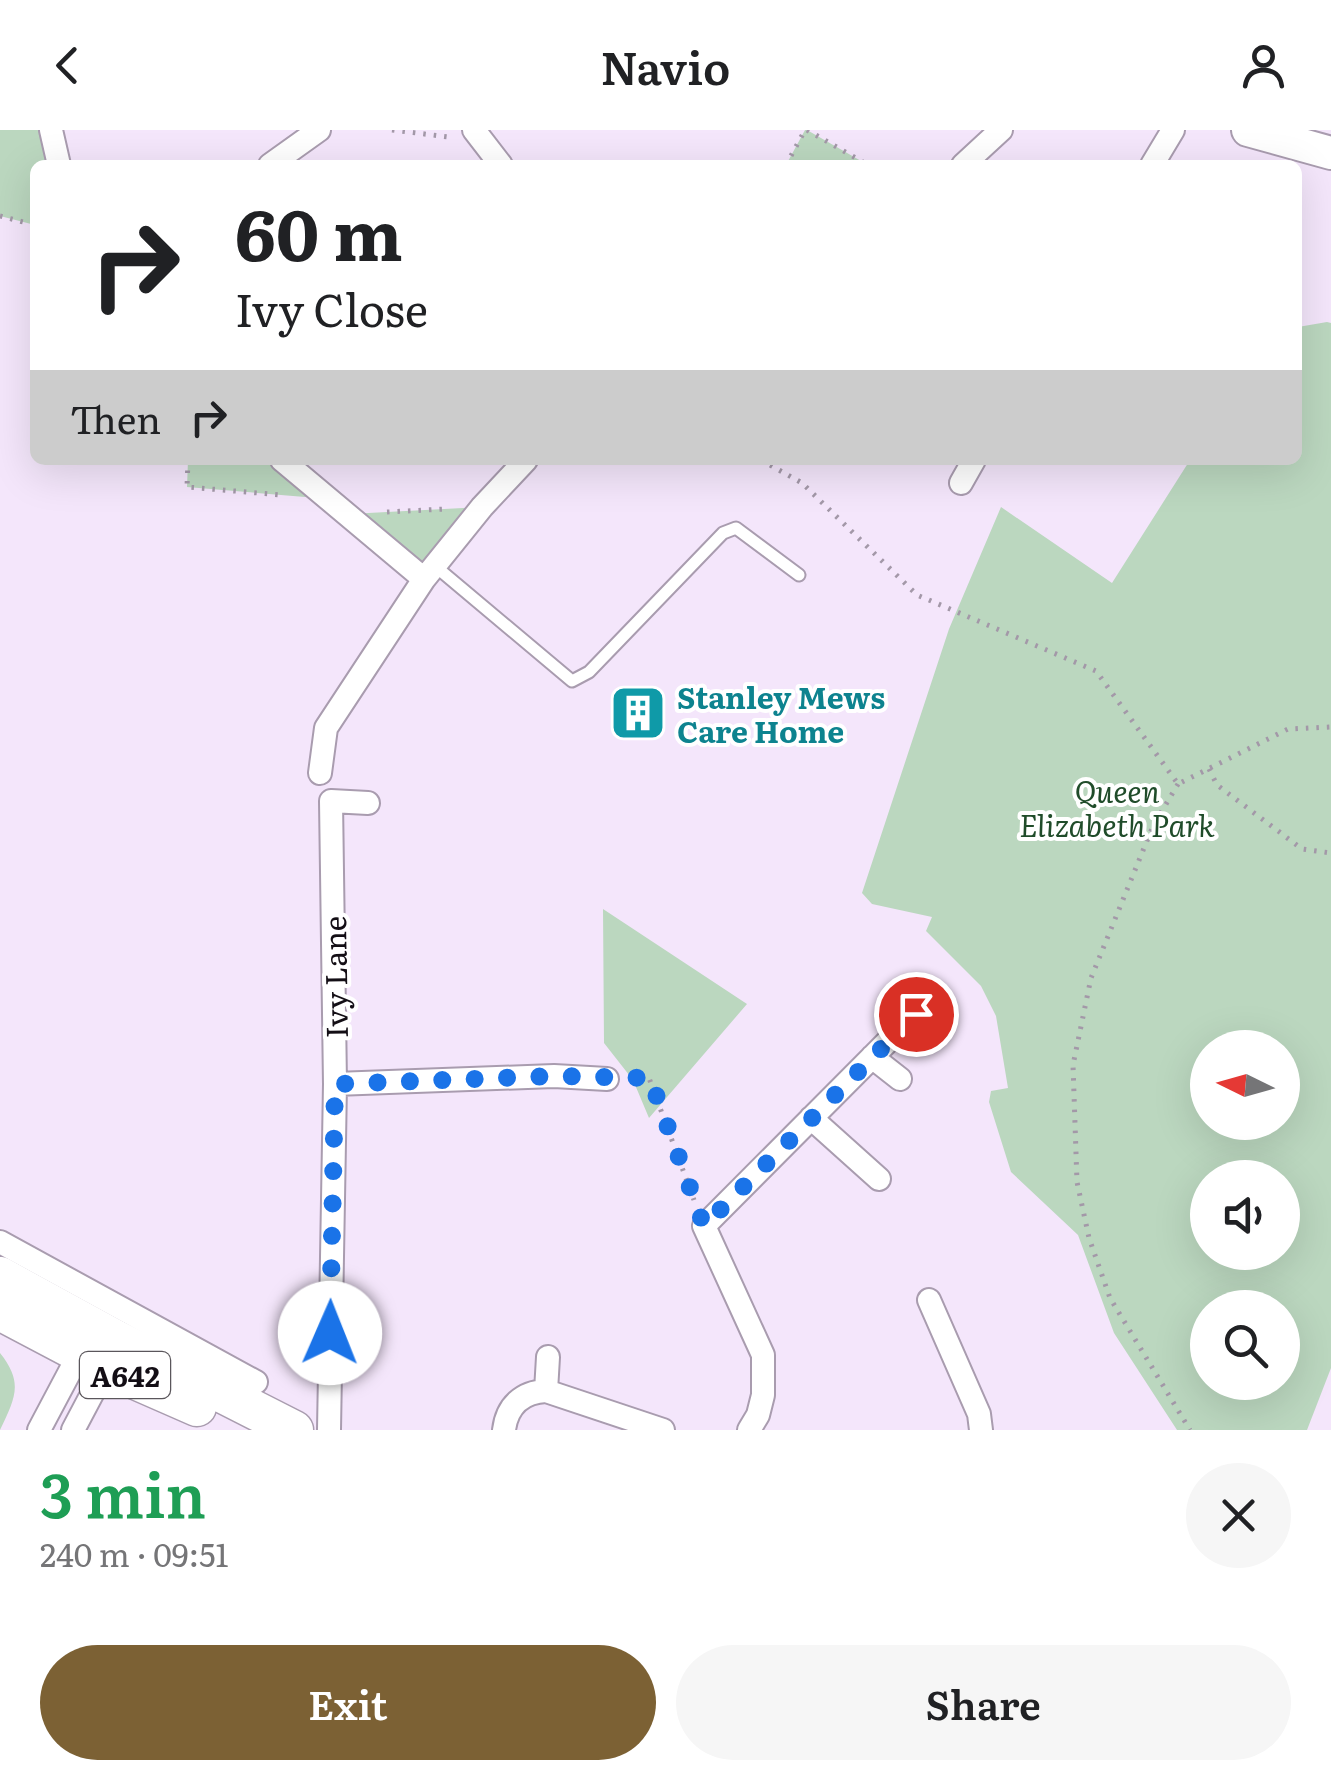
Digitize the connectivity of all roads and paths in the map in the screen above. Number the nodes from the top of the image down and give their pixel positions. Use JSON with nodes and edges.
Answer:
{"nodes":[{"id":1,"x":51,"y":130,"type":"edge"},
{"id":2,"x":319,"y":130,"type":"edge"},
{"id":3,"x":392,"y":130,"type":"edge"},
{"id":4,"x":806,"y":130,"type":"edge"},
{"id":5,"x":1001,"y":130,"type":"edge"},
{"id":6,"x":1173,"y":130,"type":"edge"},
{"id":7,"x":1248,"y":130,"type":"edge"},
{"id":8,"x":478,"y":135,"type":"edge"},
{"id":9,"x":1331,"y":152,"type":"edge"},
{"id":10,"x":58,"y":160,"type":"edge"},
{"id":11,"x":277,"y":160,"type":"edge"},
{"id":12,"x":497,"y":160,"type":"edge"},
{"id":13,"x":789,"y":160,"type":"edge"},
{"id":14,"x":859,"y":160,"type":"edge"},
{"id":15,"x":968,"y":160,"type":"edge"},
{"id":16,"x":1155,"y":160,"type":"edge"},
{"id":17,"x":0,"y":216,"type":"edge"},
{"id":18,"x":30,"y":224,"type":"edge"},
{"id":19,"x":188,"y":465,"type":"edge"},
{"id":20,"x":288,"y":465,"type":"edge"},
{"id":21,"x":521,"y":465,"type":"edge"},
{"id":22,"x":770,"y":465,"type":"edge"},
{"id":23,"x":971,"y":465,"type":"edge"},
{"id":24,"x":961,"y":483,"type":"dead end"},
{"id":25,"x":330,"y":499,"type":"junction"},
{"id":26,"x":482,"y":507,"type":"junction"},
{"id":27,"x":349,"y":514,"type":"junction"},
{"id":28,"x":430,"y":573,"type":"junction"},
{"id":29,"x":799,"y":575,"type":"dead end"},
{"id":30,"x":1331,"y":727,"type":"edge"},
{"id":31,"x":1209,"y":768,"type":"junction"},
{"id":32,"x":320,"y":774,"type":"dead end"},
{"id":33,"x":1178,"y":784,"type":"junction"},
{"id":34,"x":368,"y":803,"type":"dead end"},
{"id":35,"x":1331,"y":853,"type":"edge"},
{"id":36,"x":916,"y":1014,"type":"dead end"},
{"id":37,"x":872,"y":1057,"type":"junction"},
{"id":38,"x":607,"y":1079,"type":"joint"},
{"id":39,"x":900,"y":1079,"type":"dead end"},
{"id":40,"x":335,"y":1084,"type":"junction"},
{"id":41,"x":812,"y":1118,"type":"junction"},
{"id":42,"x":880,"y":1179,"type":"dead end"},
{"id":43,"x":704,"y":1226,"type":"junction"},
{"id":44,"x":2,"y":1258,"type":"edge"},
{"id":45,"x":930,"y":1300,"type":"dead end"},
{"id":46,"x":0,"y":1311,"type":"edge"},
{"id":47,"x":100,"y":1347,"type":"junction"},
{"id":48,"x":548,"y":1356,"type":"dead end"},
{"id":49,"x":256,"y":1382,"type":"dead end"},
{"id":50,"x":546,"y":1391,"type":"junction"},
{"id":51,"x":39,"y":1430,"type":"edge"},
{"id":52,"x":74,"y":1430,"type":"edge"},
{"id":53,"x":256,"y":1430,"type":"edge"},
{"id":54,"x":294,"y":1430,"type":"edge"},
{"id":55,"x":330,"y":1430,"type":"edge"},
{"id":56,"x":504,"y":1430,"type":"edge"},
{"id":57,"x":663,"y":1430,"type":"edge"},
{"id":58,"x":749,"y":1430,"type":"edge"},
{"id":59,"x":980,"y":1430,"type":"edge"},
{"id":60,"x":1190,"y":1430,"type":"edge"}],
"edges":[{"from":1,"to":10,"type":"street"},
{"from":2,"to":11,"type":"street"},
{"from":3,"to":8,"type":"path"},
{"from":4,"to":13,"type":"path"},
{"from":4,"to":14,"type":"path"},
{"from":5,"to":15,"type":"street"},
{"from":6,"to":16,"type":"street"},
{"from":7,"to":9,"type":"street"},
{"from":8,"to":12,"type":"street"},
{"from":17,"to":18,"type":"path"},
{"from":19,"to":25,"type":"path"},
{"from":20,"to":25,"type":"street"},
{"from":21,"to":26,"type":"street"},
{"from":22,"to":33,"type":"path"},
{"from":23,"to":24,"type":"street"},
{"from":25,"to":27,"type":"street"},
{"from":26,"to":27,"type":"path"},
{"from":26,"to":28,"type":"street"},
{"from":27,"to":28,"type":"street"},
{"from":28,"to":29,"type":"lane"},
{"from":28,"to":32,"type":"street"},
{"from":30,"to":31,"type":"path"},
{"from":31,"to":33,"type":"path"},
{"from":31,"to":35,"type":"path"},
{"from":33,"to":60,"type":"path"},
{"from":34,"to":40,"type":"street","name":"Ivy Lane"},
{"from":36,"to":37,"type":"street"},
{"from":37,"to":39,"type":"street"},
{"from":37,"to":41,"type":"street"},
{"from":38,"to":40,"type":"street"},
{"from":38,"to":43,"type":"path"},
{"from":40,"to":55,"type":"street","name":"Ivy Lane"},
{"from":41,"to":42,"type":"street"},
{"from":41,"to":43,"type":"street"},
{"from":43,"to":58,"type":"street"},
{"from":44,"to":47,"type":"main road","number":"A642"},
{"from":44,"to":49,"type":"street"},
{"from":45,"to":59,"type":"street"},
{"from":46,"to":47,"type":"main road","number":"A642"},
{"from":47,"to":51,"type":"street"},
{"from":47,"to":52,"type":"street"},
{"from":47,"to":53,"type":"main road","number":"A642"},
{"from":47,"to":54,"type":"main road","number":"A642"},
{"from":48,"to":50,"type":"street"},
{"from":50,"to":56,"type":"street"},
{"from":50,"to":57,"type":"street"}]}
